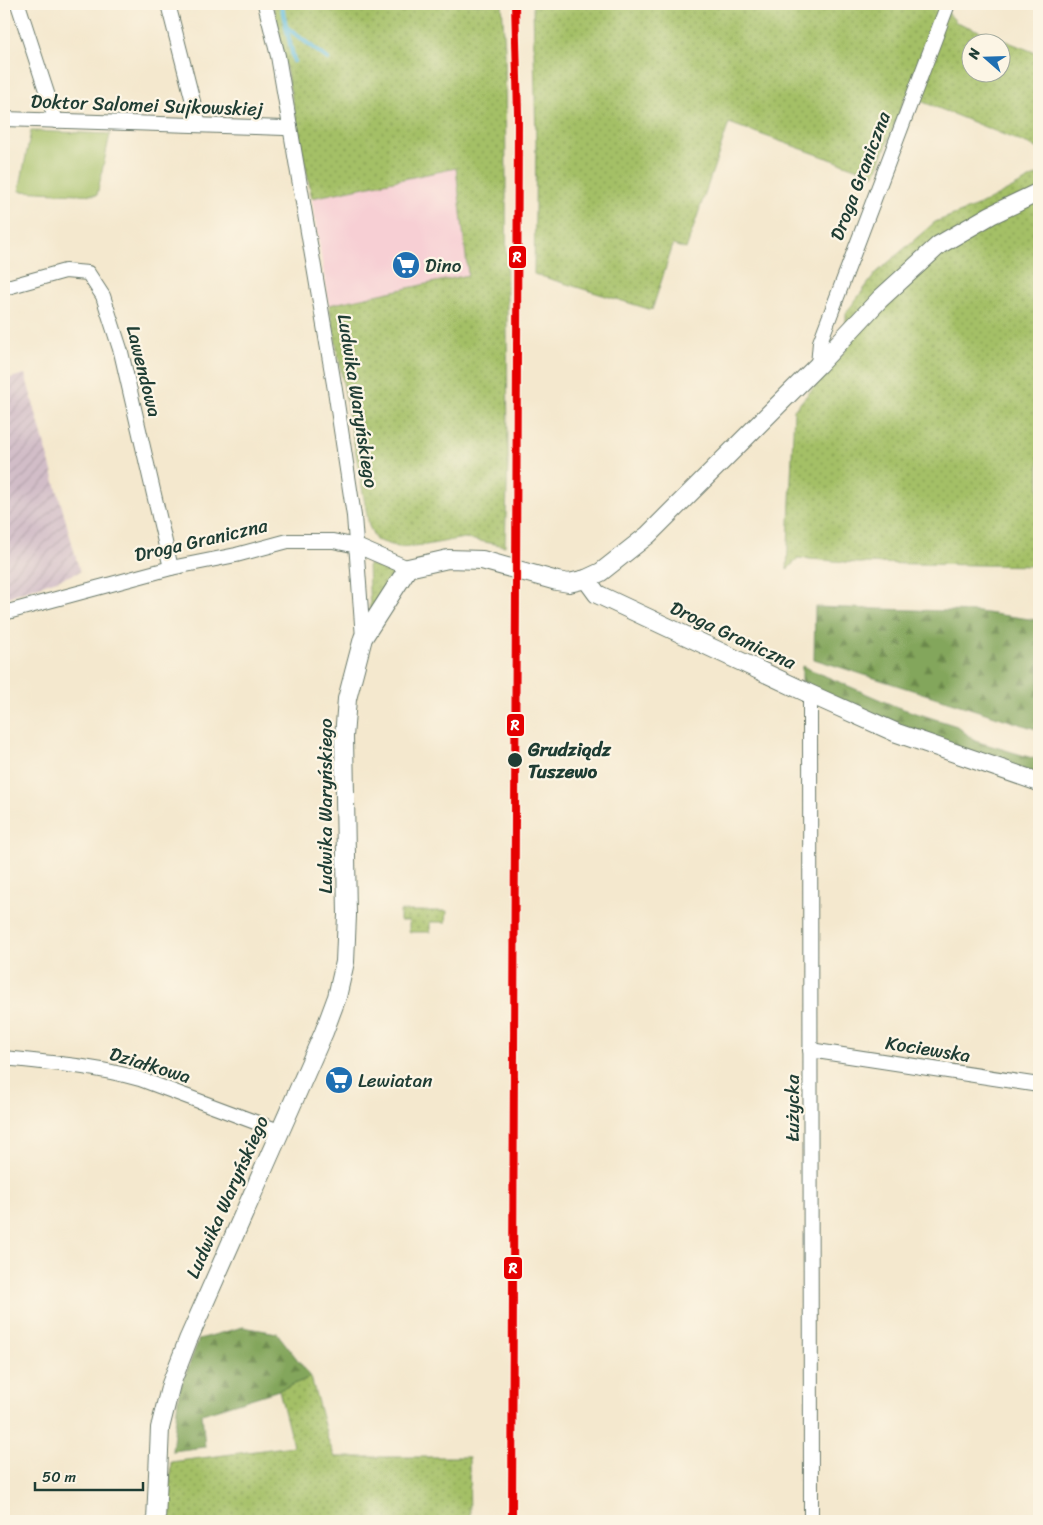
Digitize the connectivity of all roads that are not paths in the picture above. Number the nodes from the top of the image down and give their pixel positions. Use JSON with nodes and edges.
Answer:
{"nodes":[{"id":1,"x":18,"y":4,"type":"edge"},
{"id":2,"x":168,"y":4,"type":"edge"},
{"id":3,"x":265,"y":4,"type":"edge"},
{"id":4,"x":948,"y":4,"type":"edge"},
{"id":5,"x":4,"y":119,"type":"edge"},
{"id":6,"x":56,"y":121,"type":"junction"},
{"id":7,"x":199,"y":125,"type":"junction"},
{"id":8,"x":290,"y":126,"type":"junction"},
{"id":9,"x":1039,"y":192,"type":"edge"},
{"id":10,"x":4,"y":288,"type":"edge"},
{"id":11,"x":818,"y":366,"type":"junction"},
{"id":12,"x":357,"y":546,"type":"junction"},
{"id":13,"x":171,"y":568,"type":"junction"},
{"id":14,"x":408,"y":568,"type":"junction"},
{"id":15,"x":586,"y":579,"type":"junction"},
{"id":16,"x":4,"y":613,"type":"edge"},
{"id":17,"x":363,"y":638,"type":"junction"},
{"id":18,"x":810,"y":694,"type":"junction"},
{"id":19,"x":1039,"y":782,"type":"edge"},
{"id":20,"x":810,"y":1050,"type":"junction"},
{"id":21,"x":4,"y":1058,"type":"edge"},
{"id":22,"x":1039,"y":1085,"type":"edge"},
{"id":23,"x":279,"y":1131,"type":"junction"},
{"id":24,"x":156,"y":1521,"type":"edge"},
{"id":25,"x":811,"y":1521,"type":"edge"}],
"edges":[{"from":1,"to":6,"type":"street"},
{"from":2,"to":7,"type":"street"},
{"from":3,"to":8,"type":"street","name":"Ludwika Waryńskiego"},
{"from":4,"to":11,"type":"street","name":"Droga Graniczna"},
{"from":5,"to":6,"type":"street","name":"Doktor Salomei Sujkowskiej"},
{"from":6,"to":7,"type":"street","name":"Doktor Salomei Sujkowskiej"},
{"from":7,"to":8,"type":"street","name":"Doktor Salomei Sujkowskiej"},
{"from":8,"to":12,"type":"street","name":"Ludwika Waryńskiego"},
{"from":9,"to":11,"type":"street"},
{"from":10,"to":13,"type":"street","name":"Lawendowa"},
{"from":11,"to":15,"type":"street"},
{"from":12,"to":13,"type":"street","name":"Droga Graniczna"},
{"from":12,"to":14,"type":"street","name":"Droga Graniczna"},
{"from":12,"to":17,"type":"street","name":"Ludwika Waryńskiego"},
{"from":13,"to":16,"type":"street","name":"Droga Graniczna"},
{"from":14,"to":15,"type":"street"},
{"from":14,"to":17,"type":"street"},
{"from":15,"to":18,"type":"street","name":"Droga Graniczna"},
{"from":17,"to":23,"type":"street","name":"Ludwika Waryńskiego"},
{"from":18,"to":19,"type":"street","name":"Droga Graniczna"},
{"from":18,"to":20,"type":"street","name":"Łużycka"},
{"from":20,"to":22,"type":"street","name":"Kociewska"},
{"from":20,"to":25,"type":"street","name":"Łużycka"},
{"from":21,"to":23,"type":"street","name":"Działkowa"},
{"from":23,"to":24,"type":"street","name":"Ludwika Waryńskiego"}]}
